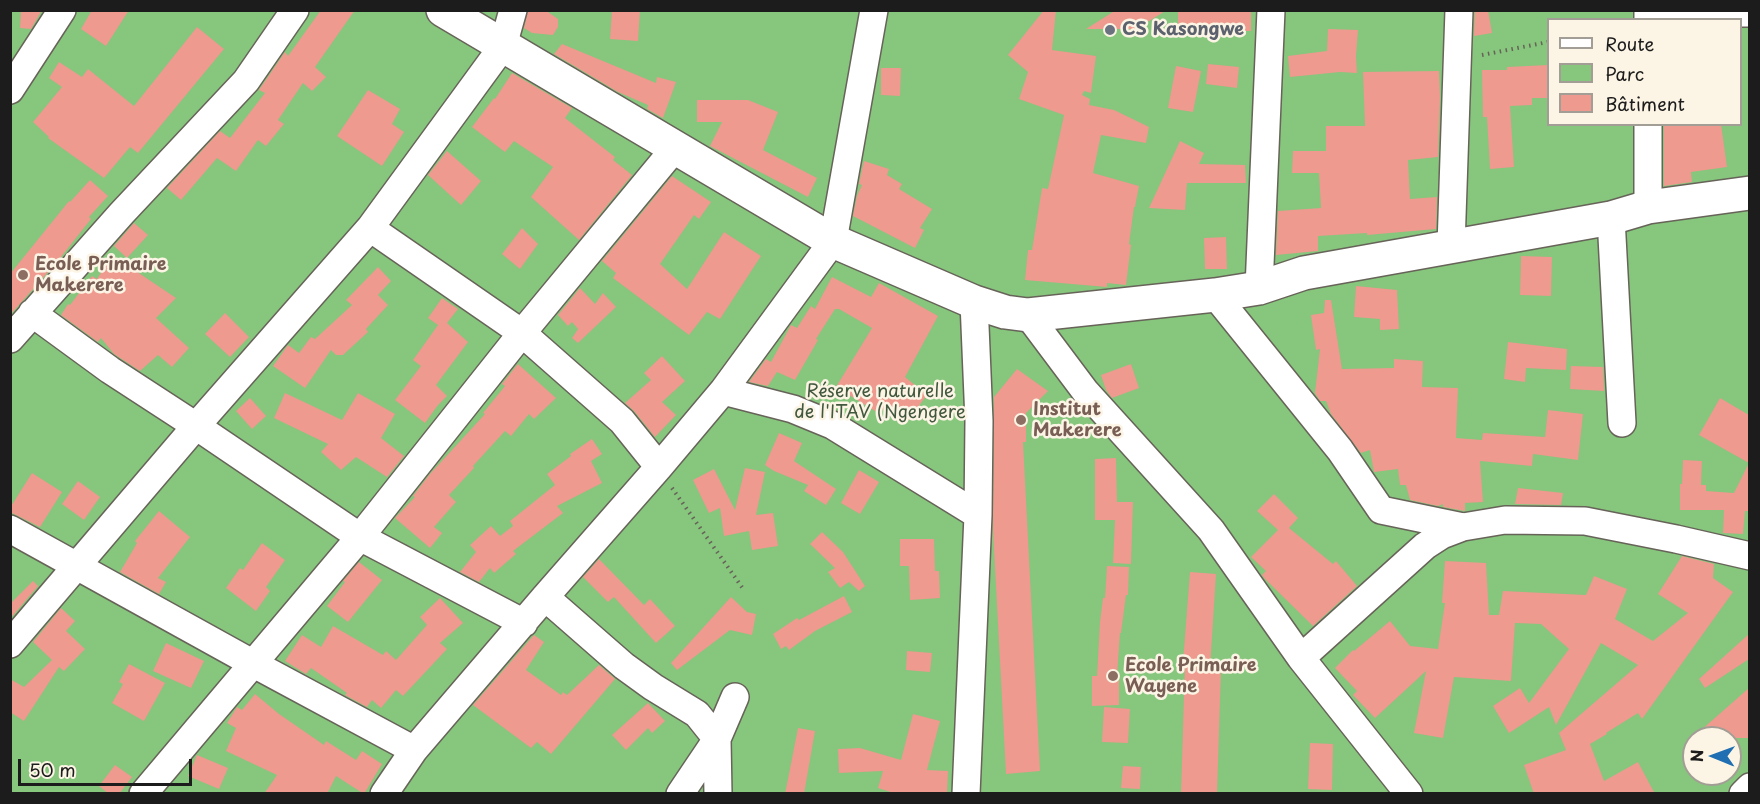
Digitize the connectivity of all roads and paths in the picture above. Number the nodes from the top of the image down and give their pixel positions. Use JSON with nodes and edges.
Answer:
{"nodes":[{"id":1,"x":62,"y":10,"type":"edge"},
{"id":2,"x":295,"y":10,"type":"edge"},
{"id":3,"x":443,"y":10,"type":"edge"},
{"id":4,"x":513,"y":10,"type":"edge"},
{"id":5,"x":874,"y":10,"type":"edge"},
{"id":6,"x":1271,"y":10,"type":"edge"},
{"id":7,"x":1459,"y":10,"type":"edge"},
{"id":8,"x":1749,"y":13,"type":"edge"},
{"id":9,"x":1678,"y":18,"type":"edge"},
{"id":10,"x":1547,"y":42,"type":"edge"},
{"id":11,"x":503,"y":46,"type":"junction"},
{"id":12,"x":1458,"y":60,"type":"junction"},
{"id":13,"x":10,"y":90,"type":"edge"},
{"id":14,"x":1648,"y":126,"type":"edge"},
{"id":15,"x":675,"y":148,"type":"junction"},
{"id":16,"x":1749,"y":193,"type":"edge"},
{"id":17,"x":1648,"y":207,"type":"junction"},
{"id":18,"x":1611,"y":218,"type":"junction"},
{"id":19,"x":370,"y":228,"type":"junction"},
{"id":20,"x":833,"y":241,"type":"junction"},
{"id":21,"x":1451,"y":246,"type":"junction"},
{"id":22,"x":1259,"y":288,"type":"junction"},
{"id":23,"x":1215,"y":295,"type":"junction"},
{"id":24,"x":974,"y":302,"type":"junction"},
{"id":25,"x":32,"y":313,"type":"junction"},
{"id":26,"x":1028,"y":315,"type":"junction"},
{"id":27,"x":522,"y":333,"type":"junction"},
{"id":28,"x":10,"y":339,"type":"edge"},
{"id":29,"x":723,"y":391,"type":"junction"},
{"id":30,"x":1622,"y":423,"type":"dead end"},
{"id":31,"x":196,"y":426,"type":"junction"},
{"id":32,"x":659,"y":467,"type":"junction"},
{"id":33,"x":978,"y":515,"type":"junction"},
{"id":34,"x":1463,"y":527,"type":"junction"},
{"id":35,"x":10,"y":529,"type":"edge"},
{"id":36,"x":360,"y":537,"type":"junction"},
{"id":37,"x":1749,"y":556,"type":"edge"},
{"id":38,"x":77,"y":567,"type":"junction"},
{"id":39,"x":744,"y":590,"type":"dead end"},
{"id":40,"x":545,"y":597,"type":"junction"},
{"id":41,"x":524,"y":623,"type":"junction"},
{"id":42,"x":10,"y":644,"type":"edge"},
{"id":43,"x":1301,"y":658,"type":"junction"},
{"id":44,"x":254,"y":664,"type":"junction"},
{"id":45,"x":735,"y":697,"type":"dead end"},
{"id":46,"x":717,"y":739,"type":"junction"},
{"id":47,"x":414,"y":750,"type":"junction"},
{"id":48,"x":1749,"y":787,"type":"edge"},
{"id":49,"x":143,"y":794,"type":"edge"},
{"id":50,"x":384,"y":794,"type":"edge"},
{"id":51,"x":680,"y":794,"type":"edge"},
{"id":52,"x":718,"y":794,"type":"edge"},
{"id":53,"x":966,"y":794,"type":"edge"},
{"id":54,"x":1409,"y":794,"type":"edge"},
{"id":55,"x":1743,"y":794,"type":"edge"}],
"edges":[{"from":1,"to":13,"type":"street"},
{"from":2,"to":25,"type":"street"},
{"from":3,"to":11,"type":"street"},
{"from":4,"to":11,"type":"street"},
{"from":5,"to":20,"type":"street"},
{"from":6,"to":22,"type":"street"},
{"from":7,"to":12,"type":"street"},
{"from":8,"to":9,"type":"street"},
{"from":10,"to":12,"type":"path"},
{"from":11,"to":15,"type":"street"},
{"from":11,"to":19,"type":"street"},
{"from":12,"to":21,"type":"street"},
{"from":14,"to":17,"type":"street"},
{"from":15,"to":20,"type":"street"},
{"from":15,"to":27,"type":"street"},
{"from":16,"to":17,"type":"street"},
{"from":17,"to":18,"type":"street"},
{"from":18,"to":21,"type":"street"},
{"from":18,"to":30,"type":"street"},
{"from":19,"to":27,"type":"street"},
{"from":19,"to":31,"type":"street"},
{"from":20,"to":24,"type":"street"},
{"from":20,"to":29,"type":"street"},
{"from":21,"to":22,"type":"street"},
{"from":22,"to":23,"type":"street"},
{"from":23,"to":26,"type":"street"},
{"from":23,"to":34,"type":"street"},
{"from":24,"to":26,"type":"street"},
{"from":24,"to":33,"type":"street"},
{"from":25,"to":28,"type":"street"},
{"from":25,"to":31,"type":"street"},
{"from":26,"to":43,"type":"street"},
{"from":27,"to":32,"type":"street"},
{"from":27,"to":36,"type":"street"},
{"from":29,"to":32,"type":"street"},
{"from":29,"to":33,"type":"street"},
{"from":31,"to":36,"type":"street"},
{"from":31,"to":38,"type":"street"},
{"from":32,"to":39,"type":"path"},
{"from":32,"to":40,"type":"street"},
{"from":33,"to":53,"type":"street"},
{"from":34,"to":37,"type":"street"},
{"from":34,"to":43,"type":"street"},
{"from":35,"to":38,"type":"street"},
{"from":36,"to":41,"type":"street"},
{"from":36,"to":44,"type":"street"},
{"from":38,"to":42,"type":"street"},
{"from":38,"to":44,"type":"street"},
{"from":40,"to":41,"type":"street"},
{"from":40,"to":46,"type":"street"},
{"from":41,"to":47,"type":"street"},
{"from":43,"to":54,"type":"street"},
{"from":44,"to":47,"type":"street"},
{"from":44,"to":49,"type":"street"},
{"from":45,"to":46,"type":"street"},
{"from":46,"to":51,"type":"street"},
{"from":46,"to":52,"type":"street"},
{"from":47,"to":50,"type":"street"},
{"from":48,"to":55,"type":"street"}]}
